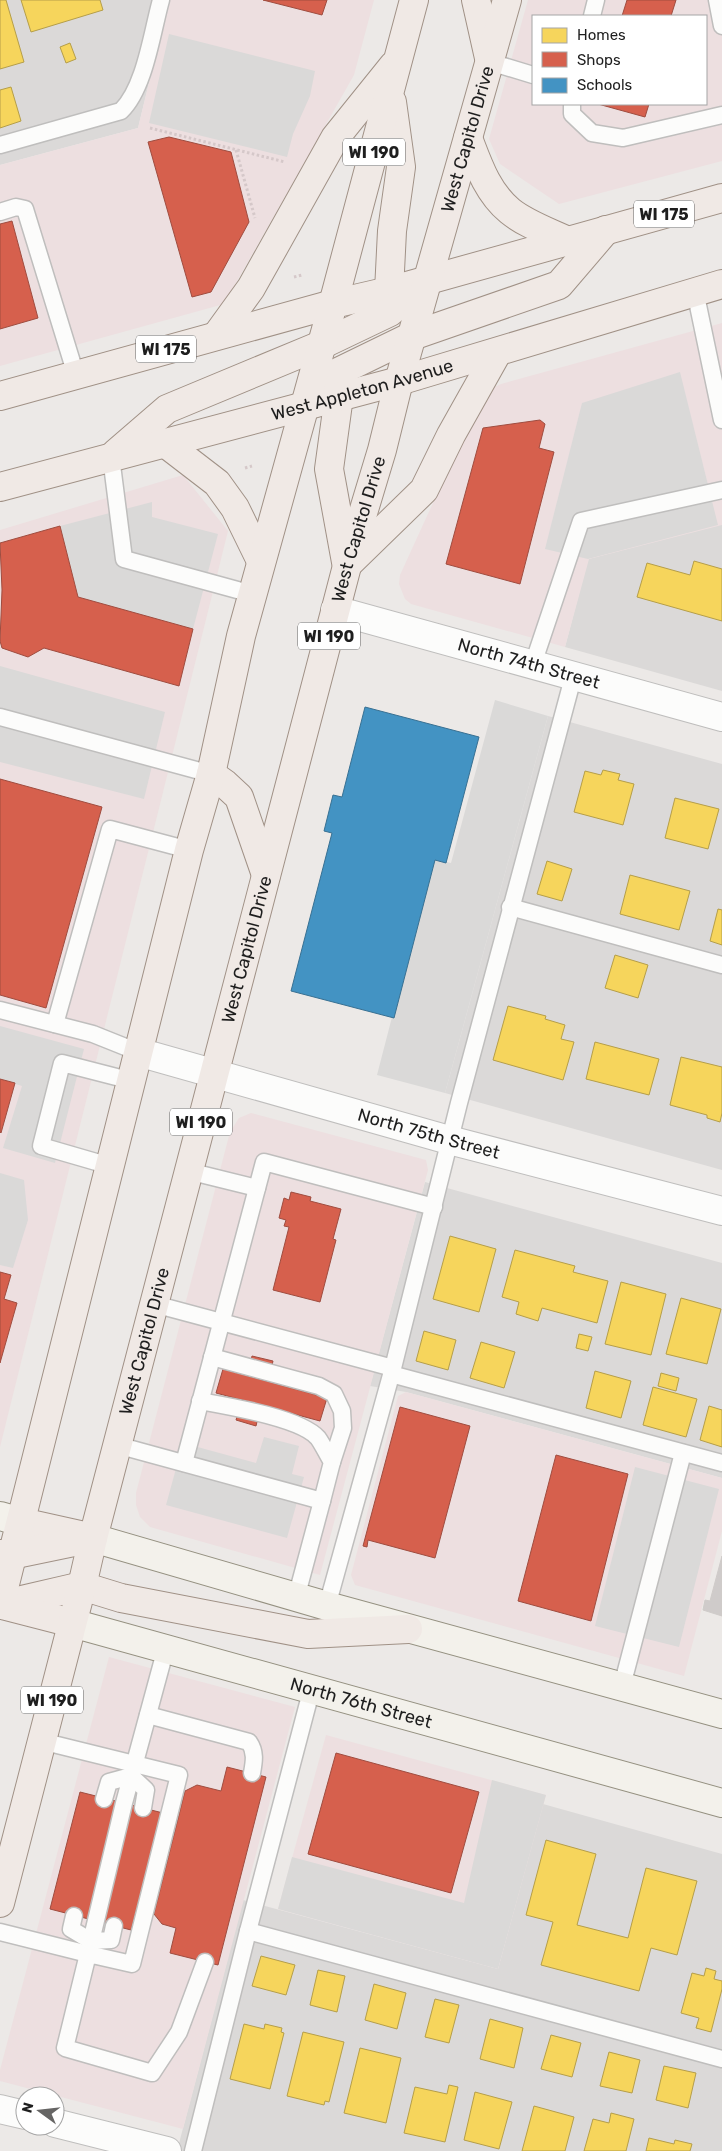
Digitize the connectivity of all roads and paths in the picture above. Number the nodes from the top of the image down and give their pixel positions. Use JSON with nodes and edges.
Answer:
{"nodes":[{"id":1,"x":160,"y":0,"type":"edge"},
{"id":2,"x":414,"y":0,"type":"edge"},
{"id":3,"x":476,"y":0,"type":"edge"},
{"id":4,"x":507,"y":0,"type":"edge"},
{"id":5,"x":596,"y":0,"type":"edge"},
{"id":6,"x":717,"y":0,"type":"edge"},
{"id":7,"x":592,"y":15,"type":"edge"},
{"id":8,"x":722,"y":26,"type":"edge"},
{"id":9,"x":399,"y":59,"type":"junction"},
{"id":10,"x":490,"y":62,"type":"junction"},
{"id":11,"x":532,"y":75,"type":"edge"},
{"id":12,"x":390,"y":91,"type":"junction"},
{"id":13,"x":572,"y":105,"type":"edge"},
{"id":14,"x":722,"y":116,"type":"edge"},
{"id":15,"x":150,"y":128,"type":"dead end"},
{"id":16,"x":468,"y":138,"type":"junction"},
{"id":17,"x":0,"y":145,"type":"edge"},
{"id":18,"x":236,"y":150,"type":"junction"},
{"id":19,"x":287,"y":163,"type":"dead end"},
{"id":20,"x":722,"y":198,"type":"edge"},
{"id":21,"x":0,"y":212,"type":"edge"},
{"id":22,"x":256,"y":222,"type":"dead end"},
{"id":23,"x":606,"y":230,"type":"junction"},
{"id":24,"x":568,"y":241,"type":"junction"},
{"id":25,"x":302,"y":275,"type":"dead end"},
{"id":26,"x":291,"y":277,"type":"dead end"},
{"id":27,"x":427,"y":280,"type":"junction"},
{"id":28,"x":722,"y":284,"type":"edge"},
{"id":29,"x":695,"y":291,"type":"junction"},
{"id":30,"x":389,"y":302,"type":"junction"},
{"id":31,"x":333,"y":304,"type":"junction"},
{"id":32,"x":217,"y":336,"type":"junction"},
{"id":33,"x":402,"y":341,"type":"junction"},
{"id":34,"x":329,"y":342,"type":"junction"},
{"id":35,"x":497,"y":353,"type":"junction"},
{"id":36,"x":76,"y":375,"type":"junction"},
{"id":37,"x":399,"y":381,"type":"junction"},
{"id":38,"x":338,"y":384,"type":"junction"},
{"id":39,"x":0,"y":396,"type":"edge"},
{"id":40,"x":303,"y":407,"type":"junction"},
{"id":41,"x":722,"y":420,"type":"edge"},
{"id":42,"x":164,"y":443,"type":"junction"},
{"id":43,"x":111,"y":457,"type":"junction"},
{"id":44,"x":0,"y":487,"type":"edge"},
{"id":45,"x":722,"y":490,"type":"edge"},
{"id":46,"x":261,"y":561,"type":"junction"},
{"id":47,"x":347,"y":566,"type":"junction"},
{"id":48,"x":252,"y":594,"type":"junction"},
{"id":49,"x":335,"y":610,"type":"junction"},
{"id":50,"x":534,"y":664,"type":"junction"},
{"id":51,"x":574,"y":674,"type":"junction"},
{"id":52,"x":0,"y":717,"type":"edge"},
{"id":53,"x":722,"y":717,"type":"edge"},
{"id":54,"x":211,"y":774,"type":"junction"},
{"id":55,"x":189,"y":850,"type":"junction"},
{"id":56,"x":266,"y":875,"type":"junction"},
{"id":57,"x":510,"y":907,"type":"junction"},
{"id":58,"x":722,"y":966,"type":"edge"},
{"id":59,"x":0,"y":1010,"type":"edge"},
{"id":60,"x":56,"y":1024,"type":"junction"},
{"id":61,"x":138,"y":1052,"type":"junction"},
{"id":62,"x":214,"y":1075,"type":"junction"},
{"id":63,"x":132,"y":1081,"type":"junction"},
{"id":64,"x":449,"y":1140,"type":"junction"},
{"id":65,"x":110,"y":1166,"type":"junction"},
{"id":66,"x":188,"y":1171,"type":"junction"},
{"id":67,"x":257,"y":1188,"type":"junction"},
{"id":68,"x":434,"y":1207,"type":"junction"},
{"id":69,"x":722,"y":1211,"type":"edge"},
{"id":70,"x":154,"y":1304,"type":"junction"},
{"id":71,"x":222,"y":1322,"type":"junction"},
{"id":72,"x":212,"y":1357,"type":"junction"},
{"id":73,"x":392,"y":1371,"type":"junction"},
{"id":74,"x":200,"y":1401,"type":"junction"},
{"id":75,"x":117,"y":1445,"type":"junction"},
{"id":76,"x":683,"y":1453,"type":"junction"},
{"id":77,"x":332,"y":1462,"type":"junction"},
{"id":78,"x":184,"y":1463,"type":"junction"},
{"id":79,"x":722,"y":1463,"type":"edge"},
{"id":80,"x":322,"y":1501,"type":"junction"},
{"id":81,"x":11,"y":1519,"type":"edge"},
{"id":82,"x":92,"y":1538,"type":"junction"},
{"id":83,"x":5,"y":1555,"type":"edge"},
{"id":84,"x":82,"y":1586,"type":"junction"},
{"id":85,"x":296,"y":1598,"type":"junction"},
{"id":86,"x":0,"y":1604,"type":"edge"},
{"id":87,"x":327,"y":1606,"type":"junction"},
{"id":88,"x":72,"y":1623,"type":"junction"},
{"id":89,"x":408,"y":1629,"type":"junction"},
{"id":90,"x":166,"y":1648,"type":"junction"},
{"id":91,"x":622,"y":1686,"type":"junction"},
{"id":92,"x":312,"y":1688,"type":"junction"},
{"id":93,"x":722,"y":1714,"type":"edge"},
{"id":94,"x":148,"y":1715,"type":"junction"},
{"id":95,"x":42,"y":1741,"type":"junction"},
{"id":96,"x":133,"y":1769,"type":"junction"},
{"id":97,"x":252,"y":1774,"type":"dead end"},
{"id":98,"x":104,"y":1799,"type":"dead end"},
{"id":99,"x":722,"y":1803,"type":"edge"},
{"id":100,"x":143,"y":1808,"type":"dead end"},
{"id":101,"x":0,"y":1903,"type":"edge"},
{"id":102,"x":74,"y":1916,"type":"dead end"},
{"id":103,"x":114,"y":1926,"type":"dead end"},
{"id":104,"x":0,"y":1932,"type":"edge"},
{"id":105,"x":248,"y":1932,"type":"junction"},
{"id":106,"x":89,"y":1948,"type":"junction"},
{"id":107,"x":205,"y":1962,"type":"dead end"},
{"id":108,"x":722,"y":2059,"type":"edge"},
{"id":109,"x":0,"y":2109,"type":"edge"},
{"id":110,"x":15,"y":2113,"type":"edge"},
{"id":111,"x":65,"y":2126,"type":"edge"},
{"id":112,"x":167,"y":2151,"type":"edge"},
{"id":113,"x":193,"y":2151,"type":"edge"}],
"edges":[{"from":1,"to":17,"type":"lane"},
{"from":2,"to":9,"type":"main road","number":"WI 190"},
{"from":3,"to":10,"type":"main road"},
{"from":4,"to":10,"type":"main road","name":"West Capitol Drive","number":"WI 190"},
{"from":5,"to":7,"type":"lane"},
{"from":6,"to":8,"type":"lane"},
{"from":9,"to":12,"type":"main road","number":"WI 190"},
{"from":9,"to":32,"type":"main road"},
{"from":10,"to":11,"type":"lane"},
{"from":10,"to":16,"type":"main road","name":"West Capitol Drive","number":"WI 190"},
{"from":12,"to":30,"type":"main road"},
{"from":12,"to":31,"type":"main road","number":"WI 190"},
{"from":13,"to":14,"type":"lane"},
{"from":15,"to":18,"type":"path"},
{"from":16,"to":24,"type":"main road"},
{"from":16,"to":27,"type":"main road","name":"West Capitol Drive","number":"WI 190"},
{"from":18,"to":19,"type":"path"},
{"from":18,"to":22,"type":"path"},
{"from":20,"to":23,"type":"main road","number":"WI 175"},
{"from":21,"to":36,"type":"lane"},
{"from":23,"to":24,"type":"main road","number":"WI 175"},
{"from":23,"to":33,"type":"main road"},
{"from":24,"to":27,"type":"main road","number":"WI 175"},
{"from":25,"to":26,"type":"path"},
{"from":27,"to":30,"type":"main road"},
{"from":27,"to":33,"type":"main road","name":"West Capitol Drive","number":"WI 190"},
{"from":28,"to":29,"type":"main road","name":"West Appleton Avenue"},
{"from":29,"to":35,"type":"main road","name":"West Appleton Avenue"},
{"from":29,"to":41,"type":"lane"},
{"from":30,"to":31,"type":"main road","number":"WI 175"},
{"from":30,"to":33,"type":"main road"},
{"from":30,"to":34,"type":"main road"},
{"from":31,"to":32,"type":"main road","number":"WI 175"},
{"from":31,"to":34,"type":"main road"},
{"from":32,"to":36,"type":"main road","number":"WI 175"},
{"from":33,"to":37,"type":"main road","name":"West Capitol Drive","number":"WI 190"},
{"from":33,"to":38,"type":"main road"},
{"from":34,"to":38,"type":"main road"},
{"from":34,"to":40,"type":"main road"},
{"from":34,"to":43,"type":"main road"},
{"from":35,"to":37,"type":"main road","name":"West Appleton Avenue"},
{"from":35,"to":47,"type":"main road"},
{"from":36,"to":39,"type":"main road","number":"WI 175"},
{"from":37,"to":38,"type":"main road","name":"West Appleton Avenue"},
{"from":37,"to":47,"type":"main road","name":"West Capitol Drive","number":"WI 190"},
{"from":38,"to":40,"type":"main road"},
{"from":38,"to":47,"type":"main road"},
{"from":40,"to":42,"type":"main road","name":"West Appleton Avenue"},
{"from":40,"to":46,"type":"main road"},
{"from":42,"to":43,"type":"main road","name":"West Appleton Avenue"},
{"from":42,"to":46,"type":"main road"},
{"from":43,"to":44,"type":"main road","name":"West Appleton Avenue"},
{"from":43,"to":48,"type":"lane"},
{"from":45,"to":50,"type":"lane"},
{"from":46,"to":48,"type":"main road"},
{"from":47,"to":49,"type":"main road","name":"West Capitol Drive","number":"WI 190"},
{"from":48,"to":54,"type":"main road"},
{"from":49,"to":50,"type":"street","name":"North 74th Street"},
{"from":49,"to":56,"type":"main road","name":"West Capitol Drive","number":"WI 190"},
{"from":50,"to":51,"type":"street","name":"North 74th Street"},
{"from":51,"to":53,"type":"street","name":"North 74th Street"},
{"from":51,"to":57,"type":"lane"},
{"from":52,"to":54,"type":"lane"},
{"from":54,"to":55,"type":"main road"},
{"from":54,"to":56,"type":"main road"},
{"from":55,"to":60,"type":"lane"},
{"from":55,"to":61,"type":"main road"},
{"from":56,"to":62,"type":"main road","name":"West Capitol Drive","number":"WI 190"},
{"from":57,"to":58,"type":"lane"},
{"from":57,"to":64,"type":"lane"},
{"from":59,"to":60,"type":"lane"},
{"from":60,"to":61,"type":"lane"},
{"from":61,"to":62,"type":"street","name":"North 75th Street"},
{"from":61,"to":63,"type":"main road"},
{"from":62,"to":64,"type":"street","name":"North 75th Street"},
{"from":62,"to":66,"type":"main road","name":"West Capitol Drive","number":"WI 190"},
{"from":63,"to":65,"type":"main road"},
{"from":63,"to":65,"type":"lane"},
{"from":64,"to":68,"type":"lane"},
{"from":64,"to":69,"type":"street","name":"North 75th Street"},
{"from":65,"to":81,"type":"main road"},
{"from":66,"to":67,"type":"lane"},
{"from":66,"to":70,"type":"main road","name":"West Capitol Drive","number":"WI 190"},
{"from":67,"to":68,"type":"lane"},
{"from":67,"to":71,"type":"lane"},
{"from":68,"to":73,"type":"lane"},
{"from":70,"to":71,"type":"lane"},
{"from":70,"to":75,"type":"main road","name":"West Capitol Drive","number":"WI 190"},
{"from":71,"to":72,"type":"lane"},
{"from":71,"to":73,"type":"lane"},
{"from":72,"to":74,"type":"lane"},
{"from":72,"to":77,"type":"lane"},
{"from":73,"to":76,"type":"lane"},
{"from":73,"to":87,"type":"lane"},
{"from":74,"to":77,"type":"lane"},
{"from":74,"to":78,"type":"lane"},
{"from":75,"to":78,"type":"lane"},
{"from":75,"to":82,"type":"main road","name":"West Capitol Drive","number":"WI 190"},
{"from":76,"to":79,"type":"lane"},
{"from":76,"to":91,"type":"lane"},
{"from":77,"to":80,"type":"lane"},
{"from":78,"to":80,"type":"lane"},
{"from":80,"to":85,"type":"lane"},
{"from":81,"to":82,"type":"main road"},
{"from":81,"to":83,"type":"main road"},
{"from":82,"to":83,"type":"main road"},
{"from":82,"to":84,"type":"main road","name":"West Capitol Drive","number":"WI 190"},
{"from":82,"to":85,"type":"main road"},
{"from":83,"to":86,"type":"main road"},
{"from":84,"to":86,"type":"main road"},
{"from":84,"to":88,"type":"main road","name":"West Capitol Drive","number":"WI 190"},
{"from":84,"to":89,"type":"main road"},
{"from":85,"to":87,"type":"main road"},
{"from":86,"to":88,"type":"main road","name":"North 76th Street"},
{"from":87,"to":89,"type":"main road"},
{"from":88,"to":90,"type":"main road","name":"North 76th Street"},
{"from":88,"to":95,"type":"main road","name":"West Capitol Drive","number":"WI 190"},
{"from":89,"to":91,"type":"main road"},
{"from":90,"to":92,"type":"main road","name":"North 76th Street"},
{"from":90,"to":94,"type":"lane"},
{"from":91,"to":93,"type":"main road"},
{"from":92,"to":99,"type":"main road","name":"North 76th Street"},
{"from":92,"to":105,"type":"lane"},
{"from":94,"to":96,"type":"lane"},
{"from":94,"to":97,"type":"lane"},
{"from":95,"to":96,"type":"lane"},
{"from":95,"to":101,"type":"main road","name":"West Capitol Drive","number":"WI 190"},
{"from":96,"to":98,"type":"lane"},
{"from":96,"to":100,"type":"lane"},
{"from":96,"to":106,"type":"lane"},
{"from":96,"to":106,"type":"lane"},
{"from":102,"to":106,"type":"lane"},
{"from":103,"to":106,"type":"lane"},
{"from":104,"to":106,"type":"lane"},
{"from":105,"to":108,"type":"lane"},
{"from":105,"to":113,"type":"lane"},
{"from":106,"to":107,"type":"lane"},
{"from":109,"to":110,"type":"street"},
{"from":111,"to":112,"type":"street"}]}
